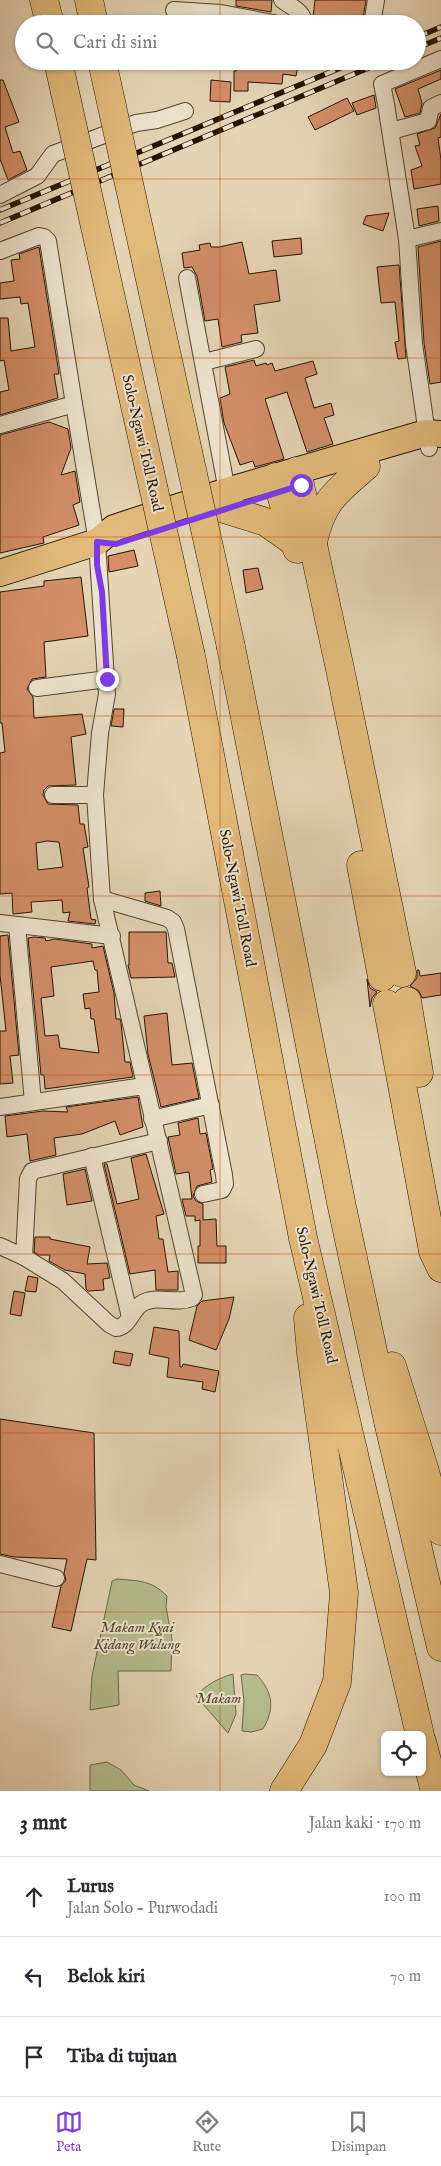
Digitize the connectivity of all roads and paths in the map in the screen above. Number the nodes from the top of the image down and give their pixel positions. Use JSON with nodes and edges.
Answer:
{"nodes":[{"id":1,"x":44,"y":0,"type":"edge"},
{"id":2,"x":88,"y":0,"type":"edge"},
{"id":3,"x":282,"y":0,"type":"edge"},
{"id":4,"x":376,"y":0,"type":"edge"},
{"id":5,"x":174,"y":10,"type":"dead end"},
{"id":6,"x":48,"y":15,"type":"edge"},
{"id":7,"x":92,"y":15,"type":"edge"},
{"id":8,"x":231,"y":15,"type":"edge"},
{"id":9,"x":302,"y":15,"type":"edge"},
{"id":10,"x":374,"y":15,"type":"edge"},
{"id":11,"x":441,"y":59,"type":"edge"},
{"id":12,"x":426,"y":65,"type":"edge"},
{"id":13,"x":60,"y":70,"type":"edge"},
{"id":14,"x":104,"y":70,"type":"edge"},
{"id":15,"x":415,"y":70,"type":"edge"},
{"id":16,"x":441,"y":104,"type":"edge"},
{"id":17,"x":186,"y":111,"type":"dead end"},
{"id":18,"x":390,"y":131,"type":"junction"},
{"id":19,"x":0,"y":195,"type":"edge"},
{"id":20,"x":441,"y":230,"type":"edge"},
{"id":21,"x":406,"y":239,"type":"junction"},
{"id":22,"x":0,"y":251,"type":"edge"},
{"id":23,"x":187,"y":278,"type":"dead end"},
{"id":24,"x":256,"y":349,"type":"dead end"},
{"id":25,"x":204,"y":362,"type":"junction"},
{"id":26,"x":74,"y":404,"type":"junction"},
{"id":27,"x":0,"y":425,"type":"edge"},
{"id":28,"x":434,"y":439,"type":"edge"},
{"id":29,"x":380,"y":456,"type":"junction"},
{"id":30,"x":289,"y":481,"type":"junction"},
{"id":31,"x":226,"y":500,"type":"junction"},
{"id":32,"x":97,"y":542,"type":"junction"},
{"id":33,"x":305,"y":542,"type":"junction"},
{"id":34,"x":0,"y":573,"type":"edge"},
{"id":35,"x":107,"y":679,"type":"junction"},
{"id":36,"x":37,"y":688,"type":"dead end"},
{"id":37,"x":53,"y":795,"type":"dead end"},
{"id":38,"x":95,"y":795,"type":"junction"},
{"id":39,"x":102,"y":899,"type":"junction"},
{"id":40,"x":0,"y":923,"type":"edge"},
{"id":41,"x":17,"y":925,"type":"junction"},
{"id":42,"x":112,"y":936,"type":"junction"},
{"id":43,"x":392,"y":975,"type":"dead end"},
{"id":44,"x":144,"y":1086,"type":"junction"},
{"id":45,"x":34,"y":1102,"type":"junction"},
{"id":46,"x":210,"y":1105,"type":"junction"},
{"id":47,"x":0,"y":1107,"type":"edge"},
{"id":48,"x":152,"y":1119,"type":"junction"},
{"id":49,"x":158,"y":1141,"type":"junction"},
{"id":50,"x":92,"y":1156,"type":"junction"},
{"id":51,"x":203,"y":1194,"type":"dead end"},
{"id":52,"x":342,"y":1207,"type":"junction"},
{"id":53,"x":441,"y":1207,"type":"edge"},
{"id":54,"x":303,"y":1238,"type":"junction"},
{"id":55,"x":0,"y":1246,"type":"edge"},
{"id":56,"x":24,"y":1257,"type":"junction"},
{"id":57,"x":441,"y":1268,"type":"edge"},
{"id":58,"x":130,"y":1317,"type":"junction"},
{"id":59,"x":441,"y":1531,"type":"edge"},
{"id":60,"x":0,"y":1564,"type":"edge"},
{"id":61,"x":56,"y":1578,"type":"dead end"},
{"id":62,"x":441,"y":1647,"type":"edge"},
{"id":63,"x":419,"y":1731,"type":"edge"},
{"id":64,"x":426,"y":1758,"type":"edge"},
{"id":65,"x":284,"y":1791,"type":"edge"},
{"id":66,"x":434,"y":1791,"type":"edge"}],
"edges":[{"from":1,"to":6,"type":"highway"},
{"from":2,"to":7,"type":"highway"},
{"from":3,"to":9,"type":"street"},
{"from":4,"to":10,"type":"street"},
{"from":5,"to":8,"type":"street"},
{"from":11,"to":12,"type":"street"},
{"from":13,"to":54,"type":"highway","name":"Solo–Ngawi Toll Road","bridge":true},
{"from":14,"to":52,"type":"highway","bridge":true},
{"from":15,"to":18,"type":"street"},
{"from":16,"to":18,"type":"street"},
{"from":17,"to":19,"type":"street"},
{"from":18,"to":21,"type":"street"},
{"from":20,"to":21,"type":"street"},
{"from":21,"to":28,"type":"street"},
{"from":22,"to":26,"type":"street"},
{"from":23,"to":25,"type":"street"},
{"from":24,"to":25,"type":"street"},
{"from":25,"to":31,"type":"street"},
{"from":26,"to":27,"type":"street"},
{"from":26,"to":32,"type":"street"},
{"from":28,"to":29,"type":"main road"},
{"from":29,"to":30,"type":"main road"},
{"from":29,"to":33,"type":"highway"},
{"from":30,"to":31,"type":"main road"},
{"from":30,"to":33,"type":"highway"},
{"from":31,"to":32,"type":"main road"},
{"from":31,"to":33,"type":"highway"},
{"from":32,"to":34,"type":"main road"},
{"from":32,"to":35,"type":"street"},
{"from":33,"to":43,"type":"highway"},
{"from":35,"to":36,"type":"street"},
{"from":35,"to":38,"type":"street"},
{"from":37,"to":38,"type":"street"},
{"from":38,"to":39,"type":"street"},
{"from":39,"to":42,"type":"street"},
{"from":39,"to":46,"type":"street"},
{"from":40,"to":41,"type":"street"},
{"from":41,"to":42,"type":"street"},
{"from":41,"to":45,"type":"street"},
{"from":42,"to":44,"type":"street"},
{"from":44,"to":45,"type":"street"},
{"from":44,"to":48,"type":"street"},
{"from":45,"to":47,"type":"street"},
{"from":46,"to":48,"type":"street"},
{"from":46,"to":51,"type":"street"},
{"from":48,"to":49,"type":"street"},
{"from":49,"to":50,"type":"street"},
{"from":49,"to":58,"type":"street"},
{"from":50,"to":56,"type":"street"},
{"from":50,"to":58,"type":"street"},
{"from":52,"to":59,"type":"highway"},
{"from":52,"to":62,"type":"highway"},
{"from":53,"to":57,"type":"highway"},
{"from":54,"to":63,"type":"highway","name":"Solo–Ngawi Toll Road"},
{"from":54,"to":65,"type":"highway"},
{"from":55,"to":56,"type":"street"},
{"from":56,"to":58,"type":"street"},
{"from":60,"to":61,"type":"street"},
{"from":64,"to":66,"type":"highway"}]}
